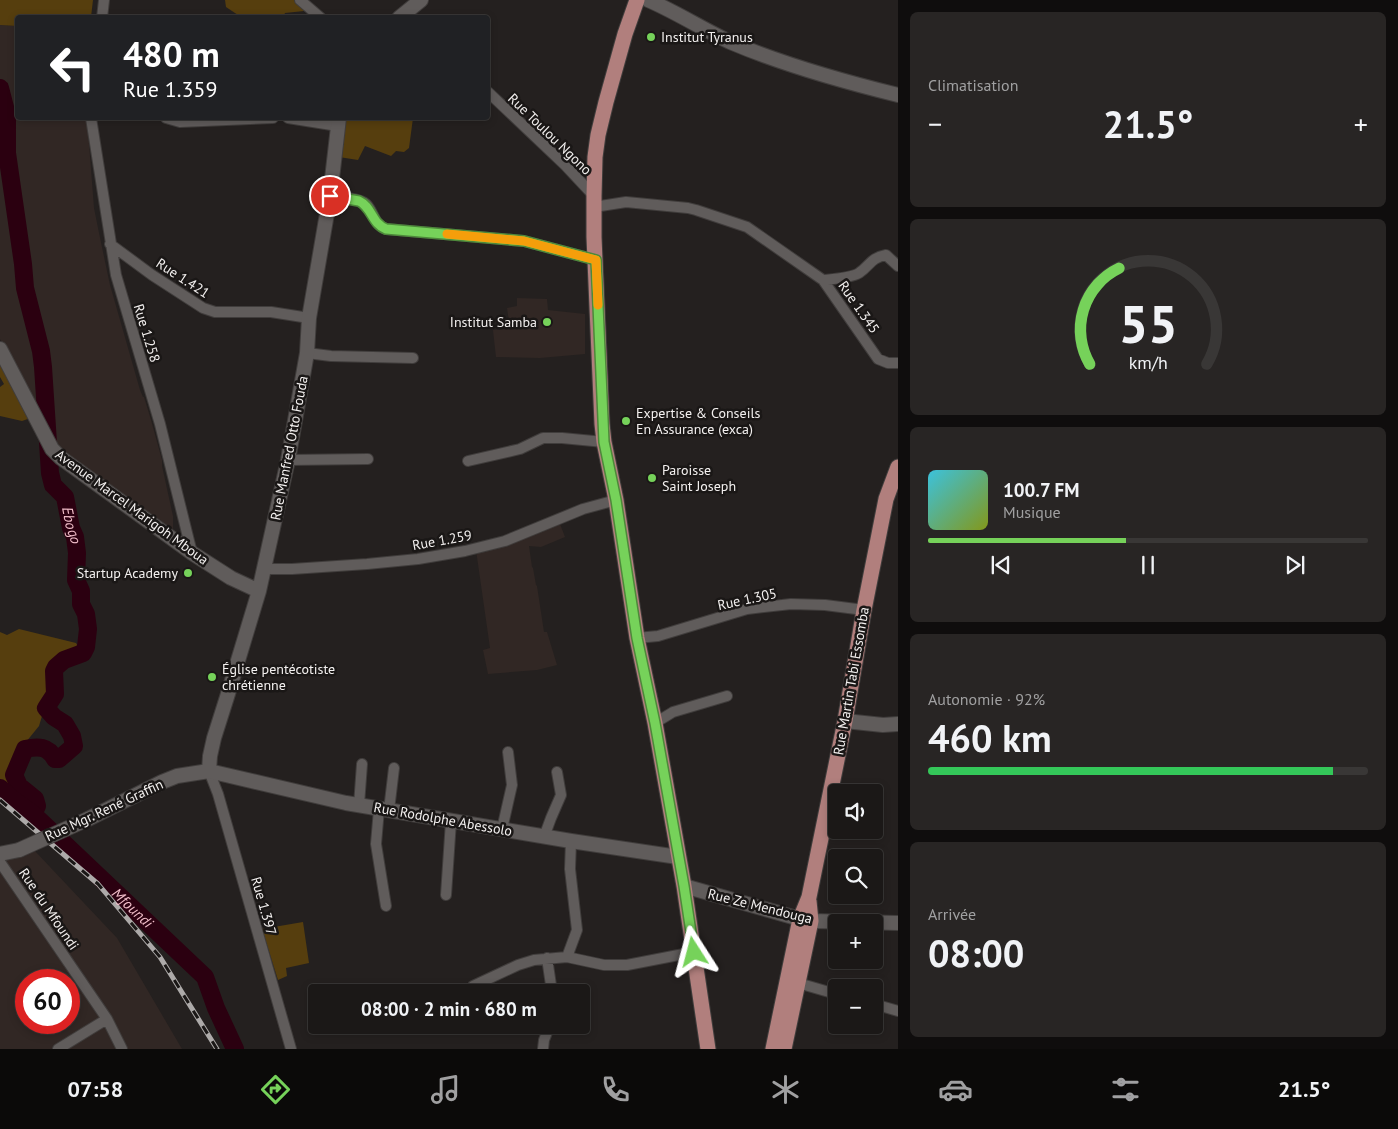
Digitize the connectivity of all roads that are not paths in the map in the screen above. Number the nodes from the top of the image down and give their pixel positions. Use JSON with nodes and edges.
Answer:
{"nodes":[{"id":1,"x":104,"y":0,"type":"edge"},
{"id":2,"x":300,"y":0,"type":"edge"},
{"id":3,"x":628,"y":0,"type":"edge"},
{"id":4,"x":637,"y":0,"type":"edge"},
{"id":5,"x":648,"y":0,"type":"edge"},
{"id":6,"x":418,"y":1,"type":"edge"},
{"id":7,"x":666,"y":5,"type":"edge"},
{"id":8,"x":102,"y":15,"type":"edge"},
{"id":9,"x":318,"y":15,"type":"edge"},
{"id":10,"x":406,"y":15,"type":"edge"},
{"id":11,"x":625,"y":34,"type":"junction"},
{"id":12,"x":490,"y":94,"type":"edge"},
{"id":13,"x":898,"y":95,"type":"edge"},
{"id":14,"x":91,"y":120,"type":"edge"},
{"id":15,"x":173,"y":120,"type":"edge"},
{"id":16,"x":226,"y":120,"type":"edge"},
{"id":17,"x":313,"y":120,"type":"edge"},
{"id":18,"x":338,"y":122,"type":"edge"},
{"id":19,"x":330,"y":196,"type":"junction"},
{"id":20,"x":594,"y":201,"type":"junction"},
{"id":21,"x":110,"y":244,"type":"junction"},
{"id":22,"x":596,"y":260,"type":"junction"},
{"id":23,"x":898,"y":266,"type":"edge"},
{"id":24,"x":823,"y":280,"type":"junction"},
{"id":25,"x":309,"y":318,"type":"junction"},
{"id":26,"x":0,"y":348,"type":"edge"},
{"id":27,"x":307,"y":353,"type":"junction"},
{"id":28,"x":413,"y":358,"type":"dead end"},
{"id":29,"x":898,"y":363,"type":"edge"},
{"id":30,"x":604,"y":442,"type":"junction"},
{"id":31,"x":368,"y":459,"type":"dead end"},
{"id":32,"x":288,"y":460,"type":"junction"},
{"id":33,"x":468,"y":461,"type":"dead end"},
{"id":34,"x":898,"y":467,"type":"edge"},
{"id":35,"x":616,"y":500,"type":"junction"},
{"id":36,"x":192,"y":553,"type":"junction"},
{"id":37,"x":265,"y":568,"type":"junction"},
{"id":38,"x":259,"y":591,"type":"junction"},
{"id":39,"x":864,"y":610,"type":"junction"},
{"id":40,"x":637,"y":638,"type":"junction"},
{"id":41,"x":727,"y":696,"type":"dead end"},
{"id":42,"x":845,"y":721,"type":"junction"},
{"id":43,"x":655,"y":723,"type":"junction"},
{"id":44,"x":898,"y":724,"type":"edge"},
{"id":45,"x":508,"y":752,"type":"dead end"},
{"id":46,"x":362,"y":764,"type":"dead end"},
{"id":47,"x":394,"y":768,"type":"dead end"},
{"id":48,"x":210,"y":771,"type":"junction"},
{"id":49,"x":557,"y":772,"type":"dead end"},
{"id":50,"x":359,"y":805,"type":"junction"},
{"id":51,"x":384,"y":809,"type":"junction"},
{"id":52,"x":451,"y":821,"type":"junction"},
{"id":53,"x":502,"y":829,"type":"junction"},
{"id":54,"x":544,"y":836,"type":"junction"},
{"id":55,"x":571,"y":841,"type":"junction"},
{"id":56,"x":0,"y":854,"type":"edge"},
{"id":57,"x":678,"y":857,"type":"junction"},
{"id":58,"x":0,"y":862,"type":"edge"},
{"id":59,"x":684,"y":886,"type":"junction"},
{"id":60,"x":446,"y":895,"type":"dead end"},
{"id":61,"x":386,"y":906,"type":"dead end"},
{"id":62,"x":806,"y":920,"type":"junction"},
{"id":63,"x":898,"y":923,"type":"edge"},
{"id":64,"x":694,"y":952,"type":"junction"},
{"id":65,"x":567,"y":957,"type":"junction"},
{"id":66,"x":547,"y":958,"type":"junction"},
{"id":67,"x":798,"y":983,"type":"junction"},
{"id":68,"x":477,"y":984,"type":"edge"},
{"id":69,"x":551,"y":984,"type":"edge"},
{"id":70,"x":828,"y":992,"type":"edge"},
{"id":71,"x":883,"y":1007,"type":"edge"},
{"id":72,"x":898,"y":1011,"type":"edge"},
{"id":73,"x":107,"y":1019,"type":"junction"},
{"id":74,"x":546,"y":1034,"type":"edge"},
{"id":75,"x":58,"y":1049,"type":"edge"},
{"id":76,"x":122,"y":1049,"type":"edge"},
{"id":77,"x":291,"y":1049,"type":"edge"},
{"id":78,"x":543,"y":1049,"type":"edge"},
{"id":79,"x":708,"y":1049,"type":"edge"},
{"id":80,"x":772,"y":1049,"type":"edge"},
{"id":81,"x":784,"y":1049,"type":"edge"}],
"edges":[{"from":1,"to":8,"type":"street"},
{"from":2,"to":9,"type":"street"},
{"from":3,"to":11,"type":"main road"},
{"from":4,"to":11,"type":"main road"},
{"from":5,"to":7,"type":"street"},
{"from":6,"to":10,"type":"street"},
{"from":7,"to":13,"type":"street"},
{"from":11,"to":20,"type":"main road"},
{"from":12,"to":20,"type":"street","name":"Rue Toulou Ngono"},
{"from":14,"to":21,"type":"street","name":"Rue 1.258"},
{"from":15,"to":16,"type":"street"},
{"from":17,"to":18,"type":"street"},
{"from":18,"to":19,"type":"street","name":"Rue Manfred Otto Fouda"},
{"from":19,"to":22,"type":"street"},
{"from":19,"to":25,"type":"street","name":"Rue Manfred Otto Fouda"},
{"from":20,"to":22,"type":"main road"},
{"from":20,"to":24,"type":"street"},
{"from":21,"to":25,"type":"street","name":"Rue 1.421"},
{"from":21,"to":36,"type":"street","name":"Rue 1.258"},
{"from":22,"to":30,"type":"main road"},
{"from":23,"to":24,"type":"street"},
{"from":24,"to":29,"type":"street","name":"Rue 1.345"},
{"from":25,"to":27,"type":"street","name":"Rue Manfred Otto Fouda"},
{"from":26,"to":36,"type":"street","name":"Avenue Marcel Marigoh Mboua"},
{"from":27,"to":28,"type":"street"},
{"from":27,"to":32,"type":"street","name":"Rue Manfred Otto Fouda"},
{"from":30,"to":33,"type":"street"},
{"from":30,"to":35,"type":"main road"},
{"from":31,"to":32,"type":"street"},
{"from":32,"to":37,"type":"street","name":"Rue Manfred Otto Fouda"},
{"from":34,"to":39,"type":"main road","name":"Rue Martin Tabi Essomba"},
{"from":35,"to":37,"type":"street","name":"Rue 1.259"},
{"from":35,"to":40,"type":"main road"},
{"from":36,"to":38,"type":"street","name":"Avenue Marcel Marigoh Mboua"},
{"from":37,"to":38,"type":"street","name":"Rue Manfred Otto Fouda"},
{"from":38,"to":48,"type":"street","name":"Rue Manfred Otto Fouda"},
{"from":39,"to":40,"type":"street","name":"Rue 1.305"},
{"from":39,"to":42,"type":"main road","name":"Rue Martin Tabi Essomba"},
{"from":40,"to":43,"type":"main road"},
{"from":41,"to":43,"type":"street"},
{"from":42,"to":44,"type":"street"},
{"from":42,"to":62,"type":"main road","name":"Rue Martin Tabi Essomba"},
{"from":43,"to":57,"type":"main road"},
{"from":45,"to":53,"type":"street"},
{"from":46,"to":50,"type":"street"},
{"from":47,"to":51,"type":"street"},
{"from":48,"to":50,"type":"street","name":"Rue Rodolphe Abessolo"},
{"from":48,"to":56,"type":"street","name":"Rue Mgr. René Graffin","bridge":true},
{"from":48,"to":77,"type":"street","name":"Rue 1.397"},
{"from":49,"to":54,"type":"street"},
{"from":50,"to":51,"type":"street","name":"Rue Rodolphe Abessolo"},
{"from":51,"to":52,"type":"street","name":"Rue Rodolphe Abessolo"},
{"from":51,"to":61,"type":"street"},
{"from":52,"to":53,"type":"street","name":"Rue Rodolphe Abessolo"},
{"from":52,"to":60,"type":"street"},
{"from":53,"to":54,"type":"street","name":"Rue Rodolphe Abessolo"},
{"from":54,"to":55,"type":"street","name":"Rue Rodolphe Abessolo"},
{"from":55,"to":57,"type":"street","name":"Rue Rodolphe Abessolo"},
{"from":55,"to":65,"type":"street"},
{"from":57,"to":59,"type":"main road"},
{"from":58,"to":73,"type":"street","name":"Rue du Mfoundi"},
{"from":59,"to":62,"type":"street","name":"Rue Ze Mendouga"},
{"from":59,"to":64,"type":"main road"},
{"from":62,"to":63,"type":"street","name":"Rue Ze Mendouga"},
{"from":62,"to":67,"type":"main road","name":"Rue Martin Tabi Essomba"},
{"from":62,"to":80,"type":"main road","name":"Rue Martin Tabi Essomba"},
{"from":64,"to":65,"type":"street"},
{"from":64,"to":79,"type":"main road"},
{"from":65,"to":66,"type":"street"},
{"from":66,"to":68,"type":"street"},
{"from":66,"to":69,"type":"street"},
{"from":67,"to":70,"type":"street"},
{"from":67,"to":81,"type":"main road","name":"Rue Martin Tabi Essomba"},
{"from":71,"to":72,"type":"street"},
{"from":73,"to":75,"type":"street"},
{"from":73,"to":76,"type":"street","name":"Rue du Mfoundi"},
{"from":74,"to":78,"type":"street"}]}
